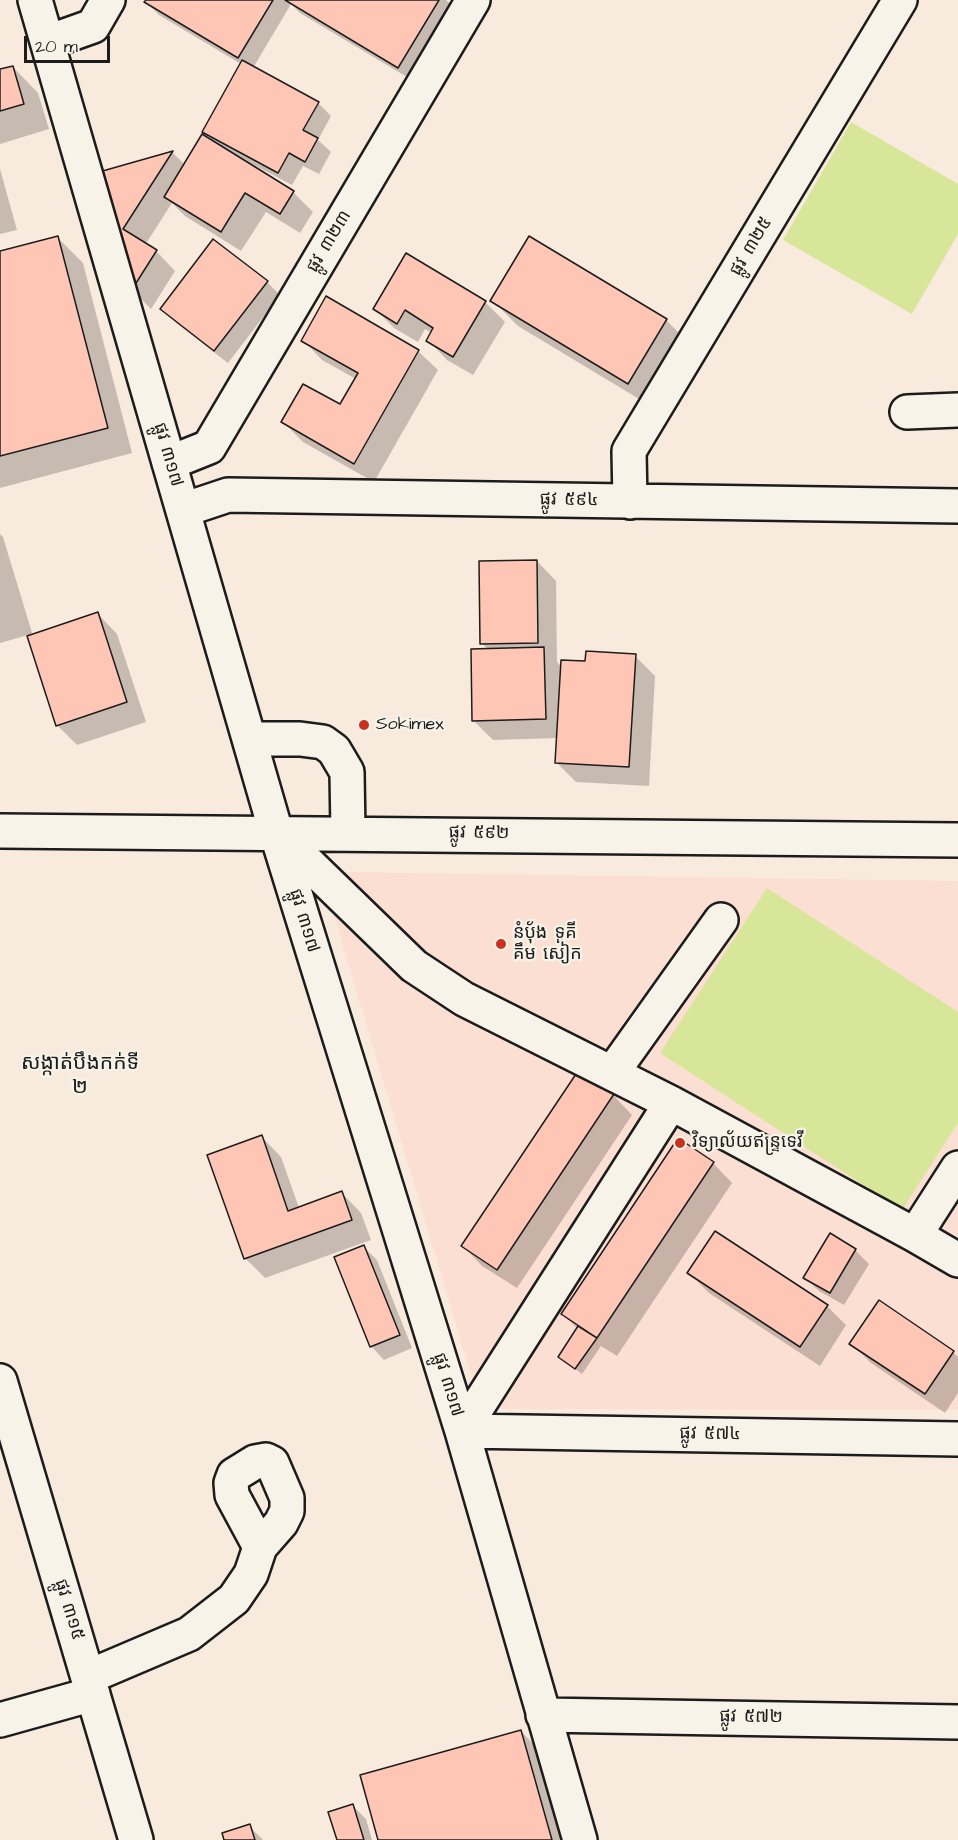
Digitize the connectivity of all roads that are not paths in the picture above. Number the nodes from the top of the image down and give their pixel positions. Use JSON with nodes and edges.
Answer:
{"nodes":[{"id":1,"x":35,"y":0,"type":"edge"},
{"id":2,"x":108,"y":0,"type":"edge"},
{"id":3,"x":473,"y":0,"type":"edge"},
{"id":4,"x":900,"y":0,"type":"edge"},
{"id":5,"x":48,"y":42,"type":"junction"},
{"id":6,"x":958,"y":410,"type":"edge"},
{"id":7,"x":907,"y":412,"type":"dead end"},
{"id":8,"x":169,"y":463,"type":"junction"},
{"id":9,"x":630,"y":502,"type":"junction"},
{"id":10,"x":958,"y":506,"type":"edge"},
{"id":11,"x":183,"y":510,"type":"junction"},
{"id":12,"x":249,"y":739,"type":"junction"},
{"id":13,"x":0,"y":831,"type":"edge"},
{"id":14,"x":276,"y":832,"type":"junction"},
{"id":15,"x":348,"y":833,"type":"junction"},
{"id":16,"x":958,"y":840,"type":"edge"},
{"id":17,"x":722,"y":920,"type":"dead end"},
{"id":18,"x":612,"y":1073,"type":"junction"},
{"id":19,"x":671,"y":1103,"type":"junction"},
{"id":20,"x":958,"y":1168,"type":"edge"},
{"id":21,"x":915,"y":1235,"type":"junction"},
{"id":22,"x":958,"y":1260,"type":"edge"},
{"id":23,"x":0,"y":1381,"type":"edge"},
{"id":24,"x":462,"y":1431,"type":"junction"},
{"id":25,"x":958,"y":1439,"type":"edge"},
{"id":26,"x":260,"y":1546,"type":"dead end"},
{"id":27,"x":90,"y":1685,"type":"junction"},
{"id":28,"x":543,"y":1715,"type":"junction"},
{"id":29,"x":0,"y":1720,"type":"edge"},
{"id":30,"x":958,"y":1722,"type":"edge"},
{"id":31,"x":136,"y":1840,"type":"edge"},
{"id":32,"x":580,"y":1840,"type":"edge"}],
"edges":[{"from":1,"to":5,"type":"street","name":"ផ្លូវ ៣១៧"},
{"from":2,"to":5,"type":"street"},
{"from":3,"to":8,"type":"street","name":"ផ្លូវ ៣២៣"},
{"from":4,"to":9,"type":"street","name":"ផ្លូវ ៣២៥"},
{"from":5,"to":8,"type":"street","name":"ផ្លូវ ៣១៧"},
{"from":6,"to":7,"type":"street"},
{"from":8,"to":11,"type":"street","name":"ផ្លូវ ៣១៧"},
{"from":9,"to":10,"type":"street","name":"ផ្លូវ ៥៩៤"},
{"from":9,"to":11,"type":"street","name":"ផ្លូវ ៥៩៤"},
{"from":11,"to":12,"type":"street","name":"ផ្លូវ ៣១៧"},
{"from":12,"to":14,"type":"street","name":"ផ្លូវ ៣១៧"},
{"from":12,"to":15,"type":"street"},
{"from":13,"to":14,"type":"street","name":"ផ្លូវ ៥៩២"},
{"from":14,"to":15,"type":"street","name":"ផ្លូវ ៥៩២"},
{"from":14,"to":18,"type":"street"},
{"from":14,"to":24,"type":"street","name":"ផ្លូវ ៣១៧"},
{"from":15,"to":16,"type":"street","name":"ផ្លូវ ៥៩២"},
{"from":17,"to":18,"type":"street"},
{"from":18,"to":19,"type":"street"},
{"from":19,"to":21,"type":"street"},
{"from":19,"to":24,"type":"street"},
{"from":20,"to":21,"type":"street"},
{"from":21,"to":22,"type":"street"},
{"from":23,"to":27,"type":"street","name":"ផ្លូវ ៣១៥"},
{"from":24,"to":25,"type":"street","name":"ផ្លូវ ៥៧៤"},
{"from":24,"to":28,"type":"street","name":"ផ្លូវ ៣១៧"},
{"from":26,"to":27,"type":"street"},
{"from":27,"to":29,"type":"street"},
{"from":27,"to":31,"type":"street","name":"ផ្លូវ ៣១៥"},
{"from":28,"to":30,"type":"street","name":"ផ្លូវ ៥៧២"},
{"from":28,"to":32,"type":"street","name":"ផ្លូវ ៣១៧"}]}
